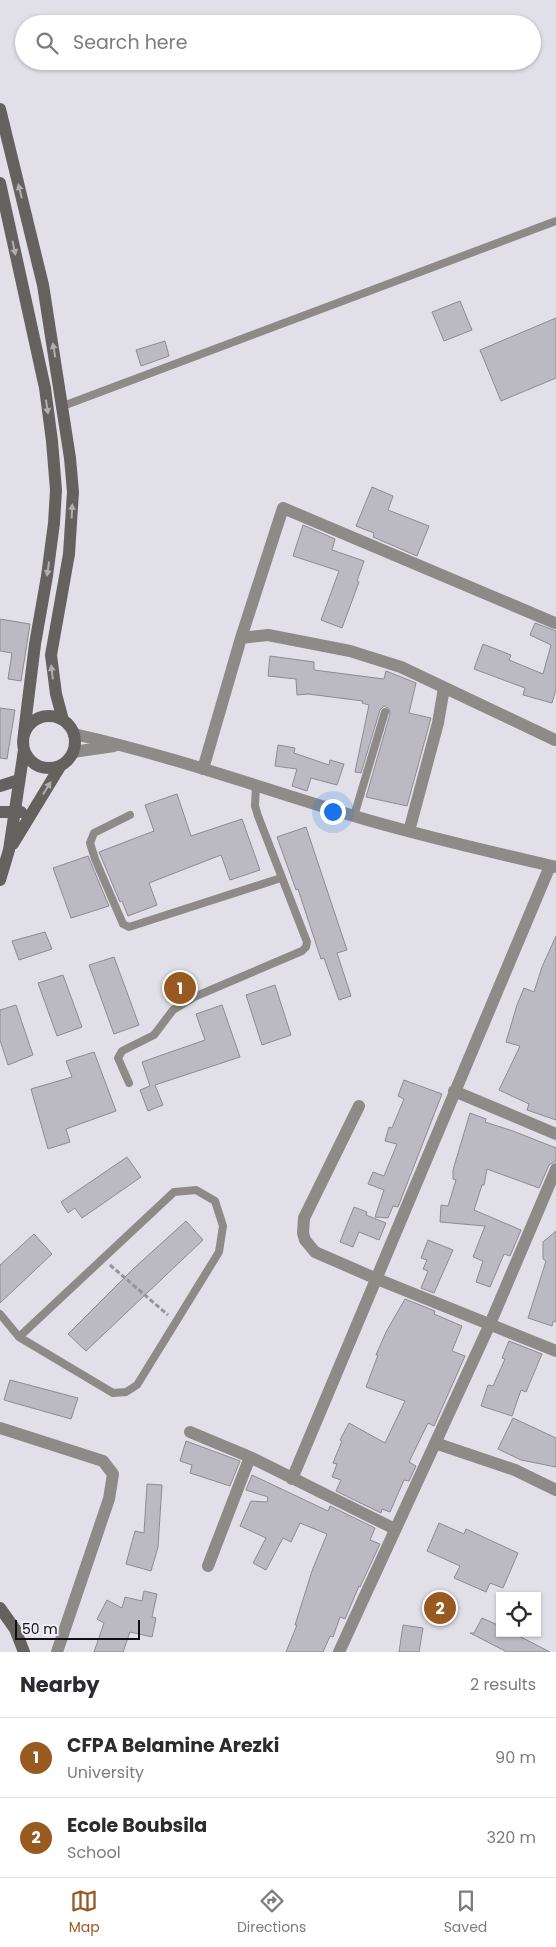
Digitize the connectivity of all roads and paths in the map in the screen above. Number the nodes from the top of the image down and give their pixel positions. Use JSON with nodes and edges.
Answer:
{"nodes":[{"id":1,"x":0,"y":109,"type":"edge"},
{"id":2,"x":0,"y":184,"type":"edge"},
{"id":3,"x":556,"y":220,"type":"edge"},
{"id":4,"x":63,"y":406,"type":"junction"},
{"id":5,"x":555,"y":623,"type":"edge"},
{"id":6,"x":242,"y":638,"type":"junction"},
{"id":7,"x":444,"y":688,"type":"junction"},
{"id":8,"x":385,"y":712,"type":"dead end"},
{"id":9,"x":63,"y":720,"type":"junction"},
{"id":10,"x":24,"y":733,"type":"junction"},
{"id":11,"x":74,"y":734,"type":"junction"},
{"id":12,"x":555,"y":740,"type":"edge"},
{"id":13,"x":124,"y":745,"type":"junction"},
{"id":14,"x":24,"y":750,"type":"junction"},
{"id":15,"x":74,"y":752,"type":"junction"},
{"id":16,"x":61,"y":765,"type":"junction"},
{"id":17,"x":203,"y":769,"type":"junction"},
{"id":18,"x":19,"y":780,"type":"junction"},
{"id":19,"x":256,"y":785,"type":"junction"},
{"id":20,"x":0,"y":786,"type":"edge"},
{"id":21,"x":31,"y":811,"type":"junction"},
{"id":22,"x":0,"y":812,"type":"edge"},
{"id":23,"x":14,"y":813,"type":"junction"},
{"id":24,"x":130,"y":815,"type":"dead end"},
{"id":25,"x":354,"y":816,"type":"junction"},
{"id":26,"x":409,"y":831,"type":"junction"},
{"id":27,"x":9,"y":850,"type":"junction"},
{"id":28,"x":553,"y":866,"type":"edge"},
{"id":29,"x":1,"y":876,"type":"edge"},
{"id":30,"x":281,"y":878,"type":"junction"},
{"id":31,"x":129,"y":1083,"type":"dead end"},
{"id":32,"x":454,"y":1091,"type":"junction"},
{"id":33,"x":359,"y":1106,"type":"dead end"},
{"id":34,"x":556,"y":1134,"type":"edge"},
{"id":35,"x":556,"y":1169,"type":"edge"},
{"id":36,"x":102,"y":1258,"type":"junction"},
{"id":37,"x":377,"y":1279,"type":"junction"},
{"id":38,"x":0,"y":1314,"type":"edge"},
{"id":39,"x":176,"y":1322,"type":"junction"},
{"id":40,"x":490,"y":1324,"type":"junction"},
{"id":41,"x":19,"y":1337,"type":"junction"},
{"id":42,"x":556,"y":1351,"type":"edge"},
{"id":43,"x":0,"y":1428,"type":"edge"},
{"id":44,"x":190,"y":1432,"type":"dead end"},
{"id":45,"x":435,"y":1443,"type":"junction"},
{"id":46,"x":250,"y":1457,"type":"junction"},
{"id":47,"x":292,"y":1479,"type":"junction"},
{"id":48,"x":556,"y":1490,"type":"edge"},
{"id":49,"x":395,"y":1529,"type":"junction"},
{"id":50,"x":208,"y":1566,"type":"dead end"},
{"id":51,"x":0,"y":1608,"type":"edge"},
{"id":52,"x":24,"y":1652,"type":"edge"},
{"id":53,"x":57,"y":1652,"type":"edge"},
{"id":54,"x":339,"y":1652,"type":"edge"}],
"edges":[{"from":4,"to":1,"type":"main road","one_way":true},
{"from":2,"to":10,"type":"main road","one_way":true},
{"from":3,"to":4,"type":"lane"},
{"from":9,"to":4,"type":"main road","one_way":true},
{"from":5,"to":6,"type":"street"},
{"from":6,"to":7,"type":"street"},
{"from":6,"to":17,"type":"street"},
{"from":7,"to":12,"type":"street"},
{"from":7,"to":26,"type":"street"},
{"from":8,"to":25,"type":"lane"},
{"from":9,"to":10,"type":"main road"},
{"from":9,"to":11,"type":"main road"},
{"from":10,"to":14,"type":"main road"},
{"from":11,"to":13,"type":"street"},
{"from":11,"to":15,"type":"main road"},
{"from":13,"to":15,"type":"street"},
{"from":13,"to":17,"type":"street"},
{"from":14,"to":16,"type":"main road"},
{"from":14,"to":18,"type":"main road"},
{"from":15,"to":16,"type":"main road"},
{"from":21,"to":16,"type":"main road","one_way":true},
{"from":17,"to":19,"type":"street"},
{"from":18,"to":20,"type":"main road"},
{"from":18,"to":23,"type":"main road"},
{"from":19,"to":25,"type":"street"},
{"from":19,"to":30,"type":"lane"},
{"from":21,"to":23,"type":"main road"},
{"from":21,"to":27,"type":"main road"},
{"from":22,"to":23,"type":"main road"},
{"from":23,"to":27,"type":"main road"},
{"from":24,"to":30,"type":"lane"},
{"from":25,"to":26,"type":"street"},
{"from":26,"to":28,"type":"street"},
{"from":27,"to":29,"type":"main road"},
{"from":28,"to":32,"type":"street"},
{"from":30,"to":31,"type":"lane"},
{"from":32,"to":34,"type":"street"},
{"from":32,"to":37,"type":"street"},
{"from":33,"to":37,"type":"street"},
{"from":35,"to":40,"type":"street"},
{"from":36,"to":39,"type":"path"},
{"from":36,"to":39,"type":"lane"},
{"from":36,"to":41,"type":"lane"},
{"from":37,"to":40,"type":"street"},
{"from":37,"to":47,"type":"street"},
{"from":38,"to":41,"type":"lane"},
{"from":39,"to":41,"type":"lane"},
{"from":40,"to":42,"type":"street"},
{"from":40,"to":45,"type":"street"},
{"from":43,"to":53,"type":"street"},
{"from":44,"to":46,"type":"street"},
{"from":45,"to":48,"type":"street"},
{"from":45,"to":49,"type":"street"},
{"from":46,"to":47,"type":"street"},
{"from":46,"to":50,"type":"street"},
{"from":47,"to":49,"type":"street"},
{"from":49,"to":54,"type":"street"},
{"from":51,"to":52,"type":"main road"}]}
